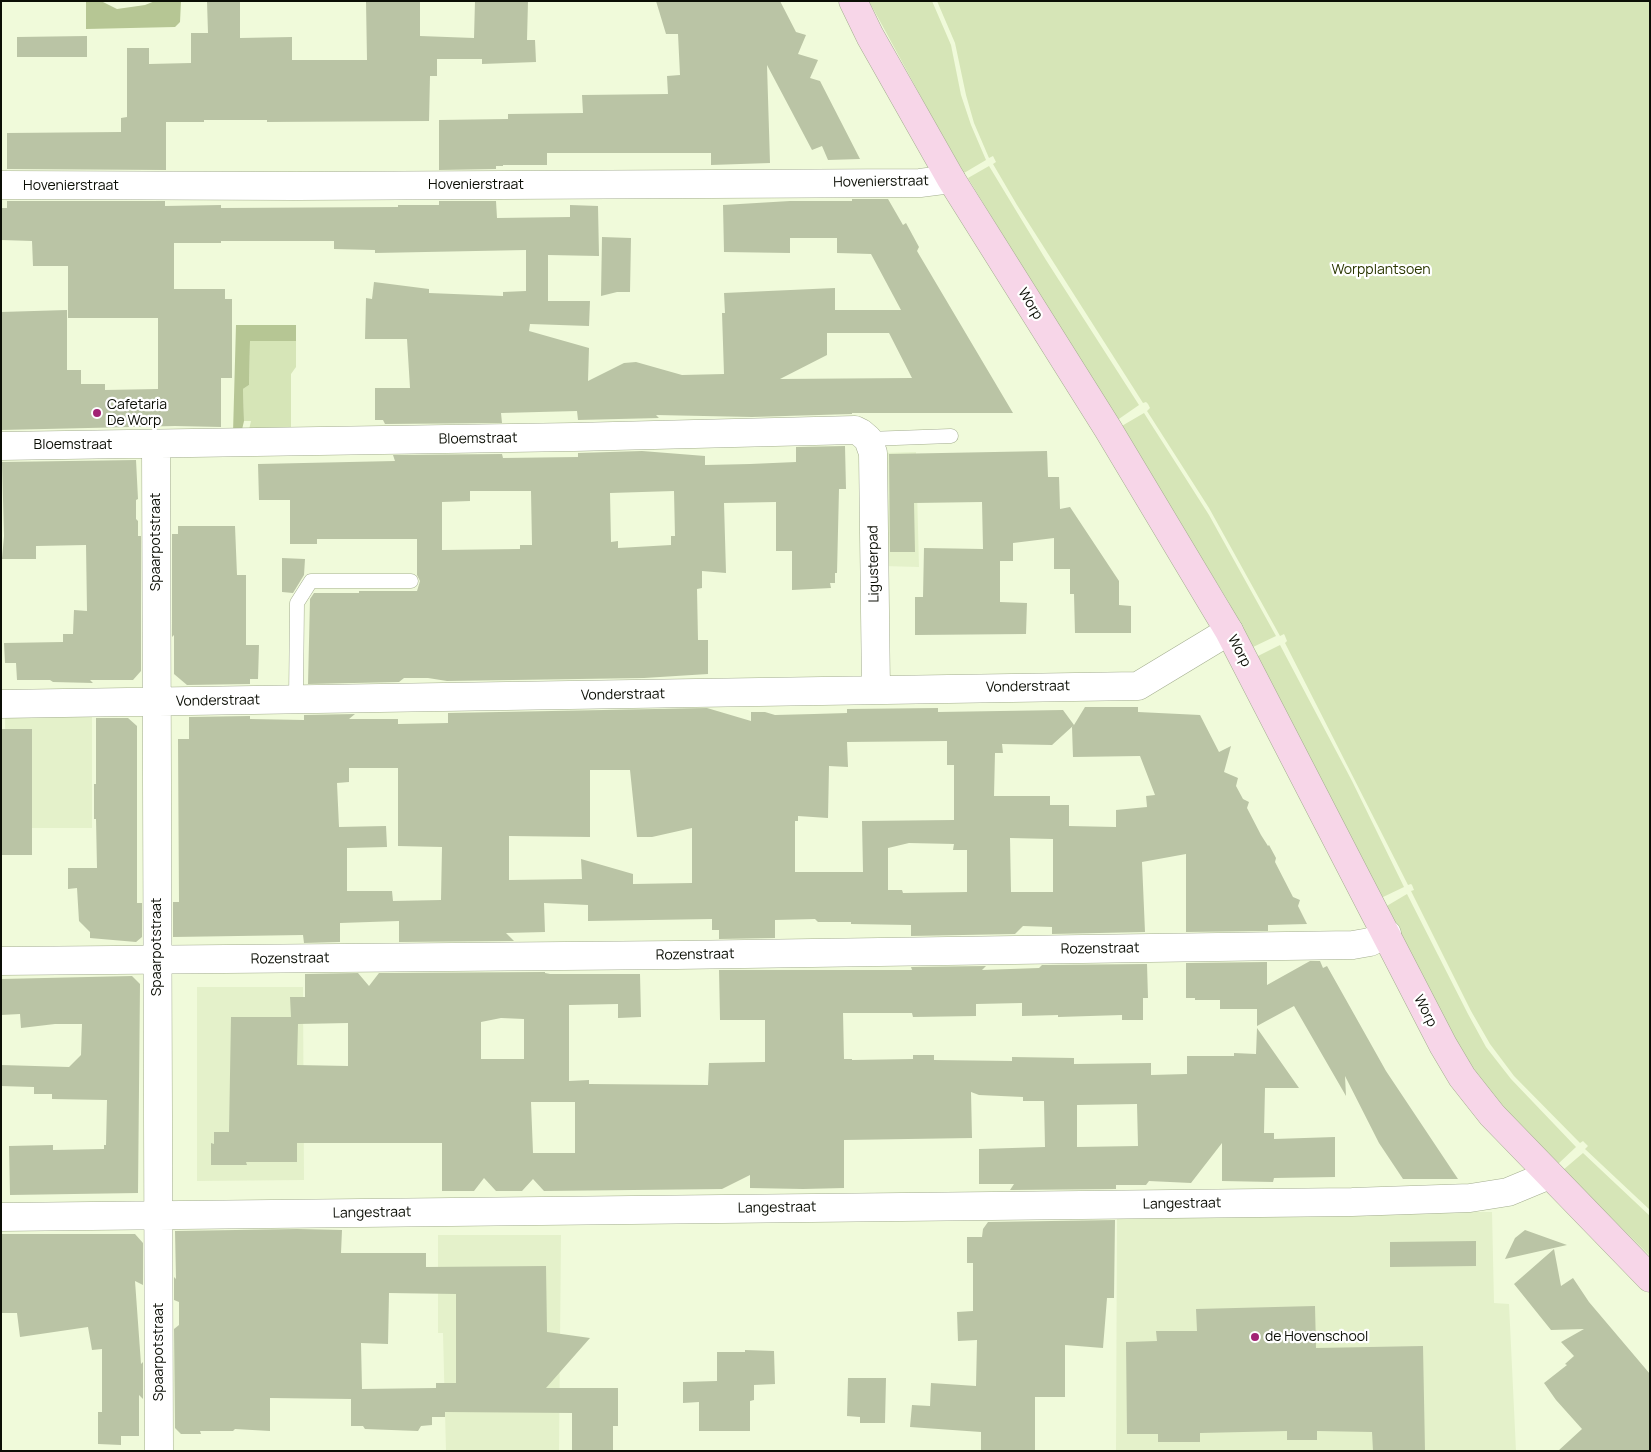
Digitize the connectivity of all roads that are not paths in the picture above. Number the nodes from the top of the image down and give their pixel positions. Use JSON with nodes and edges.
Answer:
{"nodes":[{"id":1,"x":853,"y":1,"type":"edge"},
{"id":2,"x":951,"y":180,"type":"junction"},
{"id":3,"x":1,"y":185,"type":"edge"},
{"id":4,"x":952,"y":436,"type":"dead end"},
{"id":5,"x":868,"y":439,"type":"junction"},
{"id":6,"x":156,"y":444,"type":"junction"},
{"id":7,"x":1,"y":446,"type":"edge"},
{"id":8,"x":411,"y":581,"type":"dead end"},
{"id":9,"x":1229,"y":631,"type":"junction"},
{"id":10,"x":876,"y":690,"type":"junction"},
{"id":11,"x":296,"y":700,"type":"junction"},
{"id":12,"x":157,"y":702,"type":"junction"},
{"id":13,"x":1,"y":704,"type":"edge"},
{"id":14,"x":1386,"y":934,"type":"junction"},
{"id":15,"x":157,"y":960,"type":"junction"},
{"id":16,"x":1,"y":961,"type":"edge"},
{"id":17,"x":1549,"y":1175,"type":"junction"},
{"id":18,"x":158,"y":1216,"type":"junction"},
{"id":19,"x":1,"y":1217,"type":"edge"},
{"id":20,"x":1650,"y":1278,"type":"edge"},
{"id":21,"x":159,"y":1451,"type":"edge"}],
"edges":[{"from":1,"to":2,"type":"street","name":"Worp"},
{"from":2,"to":3,"type":"street","name":"Hovenierstraat"},
{"from":2,"to":9,"type":"street","name":"Worp"},
{"from":4,"to":5,"type":"lane","name":"Bloemstraat"},
{"from":5,"to":6,"type":"street","name":"Bloemstraat"},
{"from":5,"to":10,"type":"street","name":"Ligusterpad"},
{"from":6,"to":7,"type":"street","name":"Bloemstraat"},
{"from":6,"to":12,"type":"street","name":"Spaarpotstraat"},
{"from":8,"to":11,"type":"lane"},
{"from":9,"to":10,"type":"street","name":"Vonderstraat"},
{"from":9,"to":14,"type":"street","name":"Worp"},
{"from":10,"to":11,"type":"street","name":"Vonderstraat"},
{"from":11,"to":12,"type":"street","name":"Vonderstraat"},
{"from":12,"to":13,"type":"street","name":"Vonderstraat"},
{"from":12,"to":15,"type":"street","name":"Spaarpotstraat"},
{"from":14,"to":15,"type":"street","name":"Rozenstraat"},
{"from":14,"to":17,"type":"street","name":"Worp"},
{"from":15,"to":16,"type":"street","name":"Rozenstraat"},
{"from":15,"to":18,"type":"street","name":"Spaarpotstraat"},
{"from":17,"to":18,"type":"street","name":"Langestraat"},
{"from":17,"to":20,"type":"street","name":"Worp"},
{"from":18,"to":19,"type":"street","name":"Langestraat"},
{"from":18,"to":21,"type":"street","name":"Spaarpotstraat"}]}
